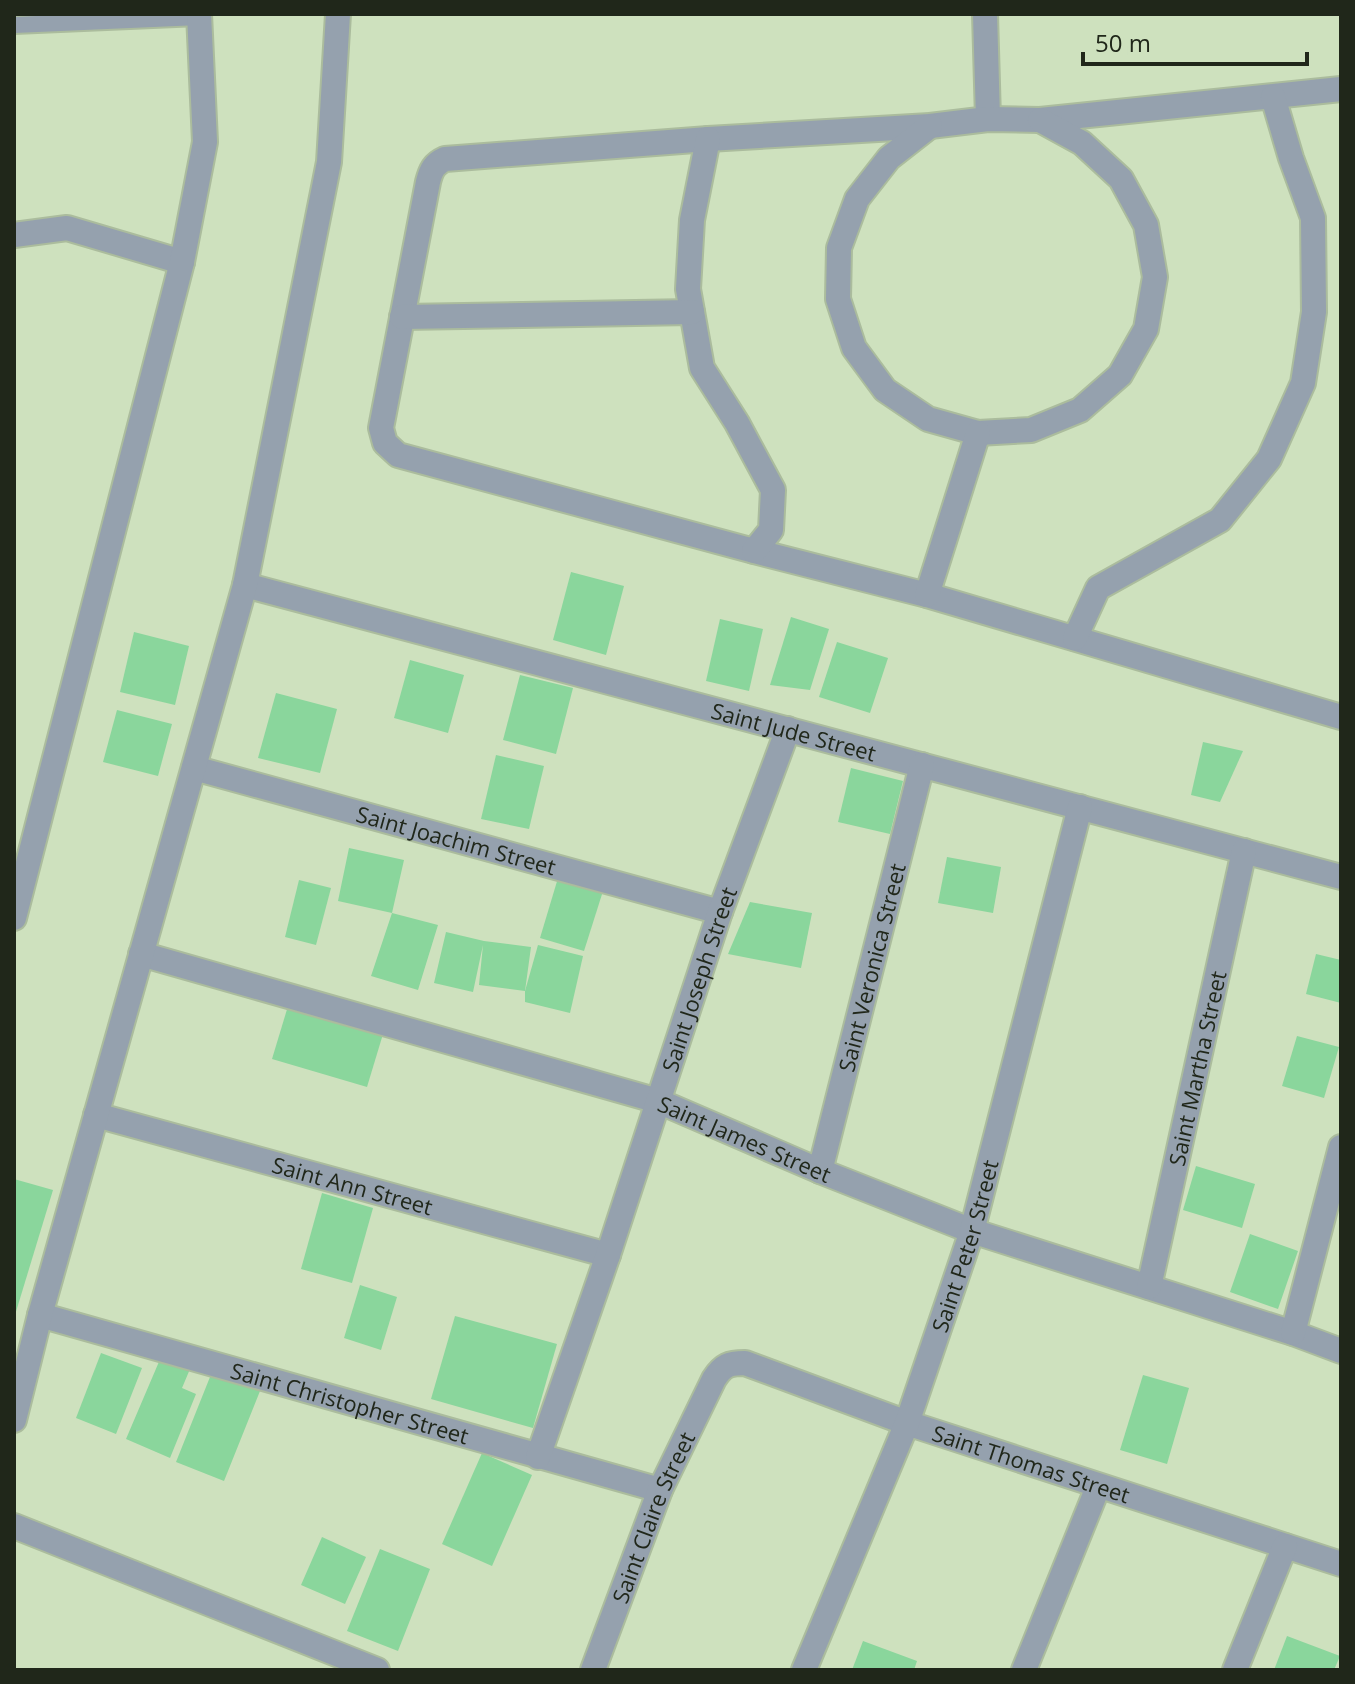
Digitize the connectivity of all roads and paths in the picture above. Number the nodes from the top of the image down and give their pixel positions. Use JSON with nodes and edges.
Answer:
{"nodes":[{"id":1,"x":338,"y":14,"type":"edge"},
{"id":2,"x":985,"y":14,"type":"edge"},
{"id":3,"x":199,"y":15,"type":"edge"},
{"id":4,"x":14,"y":25,"type":"edge"},
{"id":5,"x":1341,"y":89,"type":"edge"},
{"id":6,"x":1273,"y":97,"type":"junction"},
{"id":7,"x":988,"y":119,"type":"junction"},
{"id":8,"x":1040,"y":120,"type":"junction"},
{"id":9,"x":930,"y":126,"type":"junction"},
{"id":10,"x":708,"y":139,"type":"junction"},
{"id":11,"x":14,"y":235,"type":"edge"},
{"id":12,"x":182,"y":262,"type":"junction"},
{"id":13,"x":692,"y":312,"type":"junction"},
{"id":14,"x":402,"y":317,"type":"junction"},
{"id":15,"x":978,"y":433,"type":"junction"},
{"id":16,"x":754,"y":551,"type":"junction"},
{"id":17,"x":245,"y":585,"type":"junction"},
{"id":18,"x":927,"y":595,"type":"junction"},
{"id":19,"x":1075,"y":638,"type":"junction"},
{"id":20,"x":1341,"y":717,"type":"edge"},
{"id":21,"x":788,"y":729,"type":"junction"},
{"id":22,"x":922,"y":765,"type":"junction"},
{"id":23,"x":194,"y":768,"type":"junction"},
{"id":24,"x":1080,"y":807,"type":"junction"},
{"id":25,"x":1244,"y":851,"type":"junction"},
{"id":26,"x":1341,"y":877,"type":"edge"},
{"id":27,"x":720,"y":912,"type":"junction"},
{"id":28,"x":14,"y":918,"type":"edge"},
{"id":29,"x":141,"y":954,"type":"junction"},
{"id":30,"x":658,"y":1101,"type":"junction"},
{"id":31,"x":96,"y":1115,"type":"junction"},
{"id":32,"x":1341,"y":1147,"type":"edge"},
{"id":33,"x":820,"y":1171,"type":"junction"},
{"id":34,"x":972,"y":1231,"type":"junction"},
{"id":35,"x":608,"y":1255,"type":"junction"},
{"id":36,"x":1149,"y":1287,"type":"junction"},
{"id":37,"x":40,"y":1315,"type":"junction"},
{"id":38,"x":1293,"y":1333,"type":"junction"},
{"id":39,"x":1341,"y":1351,"type":"edge"},
{"id":40,"x":722,"y":1367,"type":"joint"},
{"id":41,"x":14,"y":1420,"type":"edge"},
{"id":42,"x":907,"y":1423,"type":"junction"},
{"id":43,"x":538,"y":1457,"type":"junction"},
{"id":44,"x":1098,"y":1487,"type":"junction"},
{"id":45,"x":660,"y":1490,"type":"junction"},
{"id":46,"x":14,"y":1526,"type":"edge"},
{"id":47,"x":1285,"y":1546,"type":"junction"},
{"id":48,"x":1341,"y":1564,"type":"edge"},
{"id":49,"x":377,"y":1670,"type":"edge"},
{"id":50,"x":593,"y":1670,"type":"edge"},
{"id":51,"x":804,"y":1670,"type":"edge"},
{"id":52,"x":1024,"y":1670,"type":"edge"},
{"id":53,"x":1235,"y":1670,"type":"edge"}],
"edges":[{"from":1,"to":17,"type":"street"},
{"from":2,"to":7,"type":"street"},
{"from":3,"to":4,"type":"lane"},
{"from":3,"to":12,"type":"street"},
{"from":5,"to":6,"type":"street"},
{"from":6,"to":8,"type":"street"},
{"from":6,"to":19,"type":"street"},
{"from":7,"to":8,"type":"street"},
{"from":7,"to":9,"type":"street"},
{"from":8,"to":15,"type":"street"},
{"from":9,"to":10,"type":"street"},
{"from":9,"to":15,"type":"street"},
{"from":10,"to":13,"type":"street"},
{"from":10,"to":14,"type":"street"},
{"from":11,"to":12,"type":"street"},
{"from":12,"to":28,"type":"street"},
{"from":13,"to":14,"type":"street"},
{"from":13,"to":16,"type":"street"},
{"from":14,"to":16,"type":"street"},
{"from":15,"to":18,"type":"street"},
{"from":16,"to":18,"type":"street"},
{"from":17,"to":21,"type":"street","name":"Saint Jude Street"},
{"from":17,"to":23,"type":"street"},
{"from":18,"to":19,"type":"street"},
{"from":19,"to":20,"type":"street"},
{"from":21,"to":22,"type":"street","name":"Saint Jude Street"},
{"from":21,"to":27,"type":"street","name":"Saint Joseph Street"},
{"from":22,"to":24,"type":"street","name":"Saint Jude Street"},
{"from":22,"to":33,"type":"street","name":"Saint Veronica Street"},
{"from":23,"to":27,"type":"street","name":"Saint Joachim Street"},
{"from":23,"to":29,"type":"street"},
{"from":24,"to":25,"type":"street","name":"Saint Jude Street"},
{"from":24,"to":34,"type":"street","name":"Saint Peter Street"},
{"from":25,"to":26,"type":"street","name":"Saint Jude Street"},
{"from":25,"to":36,"type":"street","name":"Saint Martha Street"},
{"from":27,"to":30,"type":"street","name":"Saint Joseph Street"},
{"from":29,"to":30,"type":"street","name":"Saint James Street"},
{"from":29,"to":31,"type":"street"},
{"from":30,"to":33,"type":"street","name":"Saint James Street"},
{"from":30,"to":35,"type":"street","name":"Saint Joseph Street"},
{"from":31,"to":35,"type":"street","name":"Saint Ann Street"},
{"from":31,"to":37,"type":"street"},
{"from":32,"to":38,"type":"street"},
{"from":33,"to":34,"type":"street","name":"Saint James Street"},
{"from":34,"to":36,"type":"street","name":"Saint James Street"},
{"from":34,"to":42,"type":"street","name":"Saint Peter Street"},
{"from":35,"to":43,"type":"street","name":"Saint Joseph Street"},
{"from":36,"to":38,"type":"street","name":"Saint James Street"},
{"from":37,"to":41,"type":"street"},
{"from":37,"to":43,"type":"street","name":"Saint Christopher Street"},
{"from":38,"to":39,"type":"street","name":"Saint James Street"},
{"from":40,"to":42,"type":"street","name":"Saint Thomas Street"},
{"from":40,"to":45,"type":"street","name":"Saint Claire Street"},
{"from":42,"to":44,"type":"street","name":"Saint Thomas Street"},
{"from":42,"to":51,"type":"street","name":"Saint Peter Street"},
{"from":43,"to":45,"type":"street","name":"Saint Christopher Street"},
{"from":44,"to":47,"type":"street","name":"Saint Thomas Street"},
{"from":44,"to":52,"type":"street"},
{"from":45,"to":50,"type":"street","name":"Saint Claire Street"},
{"from":46,"to":49,"type":"street"},
{"from":47,"to":48,"type":"street","name":"Saint Thomas Street"},
{"from":47,"to":53,"type":"street"}]}
